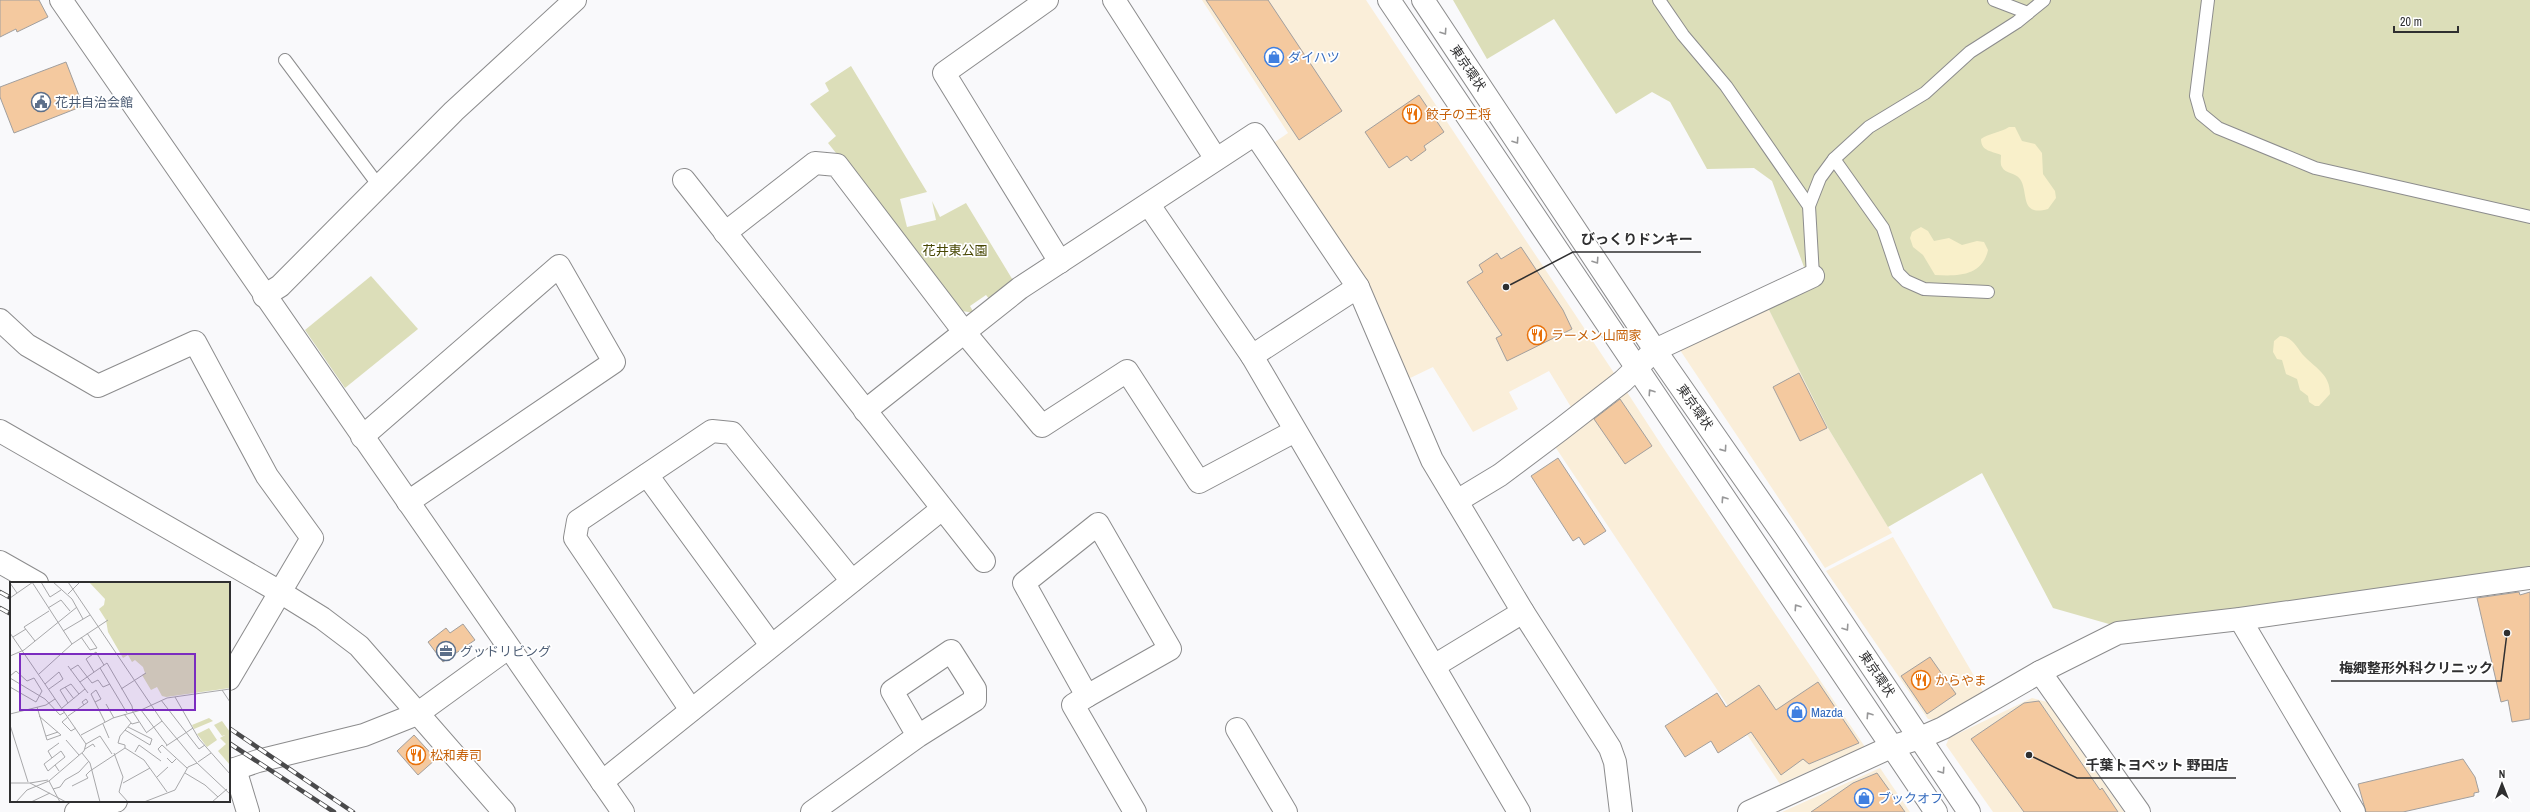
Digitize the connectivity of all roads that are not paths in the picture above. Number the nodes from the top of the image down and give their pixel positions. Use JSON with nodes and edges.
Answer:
{"nodes":[{"id":1,"x":61,"y":0,"type":"edge"},
{"id":2,"x":575,"y":0,"type":"edge"},
{"id":3,"x":1047,"y":0,"type":"edge"},
{"id":4,"x":1114,"y":0,"type":"edge"},
{"id":5,"x":1389,"y":0,"type":"edge"},
{"id":6,"x":1423,"y":0,"type":"edge"},
{"id":7,"x":1659,"y":0,"type":"edge"},
{"id":8,"x":1994,"y":0,"type":"edge"},
{"id":9,"x":2044,"y":0,"type":"edge"},
{"id":10,"x":2208,"y":0,"type":"edge"},
{"id":11,"x":2028,"y":13,"type":"junction"},
{"id":12,"x":285,"y":60,"type":"dead end"},
{"id":13,"x":1834,"y":158,"type":"junction"},
{"id":14,"x":1216,"y":159,"type":"junction"},
{"id":15,"x":684,"y":180,"type":"dead end"},
{"id":16,"x":379,"y":186,"type":"junction"},
{"id":17,"x":1149,"y":205,"type":"junction"},
{"id":18,"x":1809,"y":206,"type":"junction"},
{"id":19,"x":2530,"y":216,"type":"edge"},
{"id":20,"x":725,"y":233,"type":"junction"},
{"id":21,"x":1060,"y":262,"type":"junction"},
{"id":22,"x":1813,"y":276,"type":"joint"},
{"id":23,"x":1358,"y":287,"type":"junction"},
{"id":24,"x":1988,"y":292,"type":"dead end"},
{"id":25,"x":264,"y":296,"type":"junction"},
{"id":26,"x":0,"y":320,"type":"edge"},
{"id":27,"x":965,"y":333,"type":"junction"},
{"id":28,"x":1655,"y":350,"type":"junction"},
{"id":29,"x":1252,"y":356,"type":"junction"},
{"id":30,"x":1636,"y":370,"type":"junction"},
{"id":31,"x":865,"y":411,"type":"junction"},
{"id":32,"x":1295,"y":431,"type":"junction"},
{"id":33,"x":2,"y":435,"type":"edge"},
{"id":34,"x":362,"y":436,"type":"junction"},
{"id":35,"x":647,"y":475,"type":"junction"},
{"id":36,"x":1457,"y":501,"type":"junction"},
{"id":37,"x":408,"y":502,"type":"junction"},
{"id":38,"x":942,"y":509,"type":"junction"},
{"id":39,"x":984,"y":561,"type":"dead end"},
{"id":40,"x":0,"y":562,"type":"edge"},
{"id":41,"x":2530,"y":578,"type":"edge"},
{"id":42,"x":852,"y":581,"type":"junction"},
{"id":43,"x":35,"y":582,"type":"edge"},
{"id":44,"x":280,"y":592,"type":"junction"},
{"id":45,"x":1523,"y":612,"type":"junction"},
{"id":46,"x":2240,"y":619,"type":"junction"},
{"id":47,"x":771,"y":645,"type":"junction"},
{"id":48,"x":508,"y":648,"type":"junction"},
{"id":49,"x":1434,"y":666,"type":"junction"},
{"id":50,"x":2040,"y":672,"type":"junction"},
{"id":51,"x":230,"y":677,"type":"edge"},
{"id":52,"x":1087,"y":696,"type":"junction"},
{"id":53,"x":691,"y":710,"type":"junction"},
{"id":54,"x":417,"y":714,"type":"junction"},
{"id":55,"x":1237,"y":729,"type":"dead end"},
{"id":56,"x":918,"y":736,"type":"dead end"},
{"id":57,"x":1920,"y":738,"type":"junction"},
{"id":58,"x":1891,"y":747,"type":"junction"},
{"id":59,"x":232,"y":770,"type":"edge"},
{"id":60,"x":602,"y":782,"type":"junction"},
{"id":61,"x":112,"y":802,"type":"edge"},
{"id":62,"x":76,"y":812,"type":"edge"},
{"id":63,"x":248,"y":812,"type":"edge"},
{"id":64,"x":504,"y":812,"type":"edge"},
{"id":65,"x":623,"y":812,"type":"edge"},
{"id":66,"x":812,"y":812,"type":"edge"},
{"id":67,"x":1135,"y":812,"type":"edge"},
{"id":68,"x":1286,"y":812,"type":"edge"},
{"id":69,"x":1519,"y":812,"type":"edge"},
{"id":70,"x":1621,"y":812,"type":"edge"},
{"id":71,"x":1749,"y":812,"type":"edge"},
{"id":72,"x":1936,"y":812,"type":"edge"},
{"id":73,"x":1969,"y":812,"type":"edge"},
{"id":74,"x":2139,"y":812,"type":"edge"},
{"id":75,"x":2354,"y":812,"type":"edge"}],
"edges":[{"from":1,"to":25,"type":"main road"},
{"from":2,"to":16,"type":"main road"},
{"from":3,"to":21,"type":"main road"},
{"from":4,"to":14,"type":"main road"},
{"from":5,"to":30,"type":"main road","name":"東京環状"},
{"from":6,"to":28,"type":"main road","name":"東京環状","one_way":true},
{"from":7,"to":18,"type":"lane"},
{"from":8,"to":11,"type":"lane"},
{"from":9,"to":11,"type":"lane"},
{"from":10,"to":19,"type":"lane"},
{"from":11,"to":13,"type":"lane"},
{"from":12,"to":16,"type":"lane"},
{"from":13,"to":18,"type":"lane"},
{"from":13,"to":24,"type":"lane"},
{"from":14,"to":17,"type":"main road"},
{"from":14,"to":23,"type":"main road"},
{"from":15,"to":20,"type":"main road"},
{"from":16,"to":25,"type":"main road"},
{"from":17,"to":21,"type":"main road"},
{"from":17,"to":29,"type":"main road"},
{"from":18,"to":22,"type":"lane"},
{"from":20,"to":27,"type":"main road"},
{"from":20,"to":31,"type":"main road"},
{"from":21,"to":27,"type":"main road"},
{"from":22,"to":28,"type":"main road"},
{"from":23,"to":29,"type":"main road"},
{"from":23,"to":36,"type":"main road"},
{"from":25,"to":34,"type":"main road"},
{"from":26,"to":44,"type":"main road"},
{"from":27,"to":31,"type":"main road"},
{"from":27,"to":32,"type":"main road"},
{"from":28,"to":30,"type":"main road"},
{"from":28,"to":57,"type":"main road","name":"東京環状","one_way":true},
{"from":29,"to":32,"type":"main road"},
{"from":30,"to":36,"type":"main road"},
{"from":58,"to":30,"type":"main road","name":"東京環状","one_way":true},
{"from":31,"to":38,"type":"main road"},
{"from":32,"to":49,"type":"main road"},
{"from":33,"to":44,"type":"main road"},
{"from":34,"to":37,"type":"main road"},
{"from":34,"to":37,"type":"main road"},
{"from":35,"to":42,"type":"main road"},
{"from":35,"to":47,"type":"main road"},
{"from":35,"to":53,"type":"main road"},
{"from":36,"to":45,"type":"main road"},
{"from":37,"to":48,"type":"main road"},
{"from":38,"to":39,"type":"main road"},
{"from":38,"to":42,"type":"main road"},
{"from":40,"to":43,"type":"main road"},
{"from":41,"to":46,"type":"main road"},
{"from":42,"to":47,"type":"main road"},
{"from":44,"to":51,"type":"main road"},
{"from":44,"to":54,"type":"main road"},
{"from":45,"to":49,"type":"main road"},
{"from":45,"to":70,"type":"main road"},
{"from":46,"to":50,"type":"main road"},
{"from":46,"to":75,"type":"main road"},
{"from":47,"to":53,"type":"main road"},
{"from":48,"to":54,"type":"main road"},
{"from":48,"to":60,"type":"main road"},
{"from":49,"to":69,"type":"main road"},
{"from":50,"to":57,"type":"main road"},
{"from":50,"to":74,"type":"main road"},
{"from":52,"to":52,"type":"main road"},
{"from":52,"to":67,"type":"main road"},
{"from":53,"to":60,"type":"main road"},
{"from":54,"to":59,"type":"main road"},
{"from":54,"to":64,"type":"main road"},
{"from":55,"to":68,"type":"main road"},
{"from":56,"to":66,"type":"main road"},
{"from":57,"to":58,"type":"main road"},
{"from":57,"to":73,"type":"main road","name":"東京環状","one_way":true},
{"from":58,"to":71,"type":"main road"},
{"from":58,"to":72,"type":"main road","name":"東京環状"},
{"from":59,"to":63,"type":"main road"},
{"from":60,"to":65,"type":"main road"},
{"from":61,"to":62,"type":"main road"}]}
